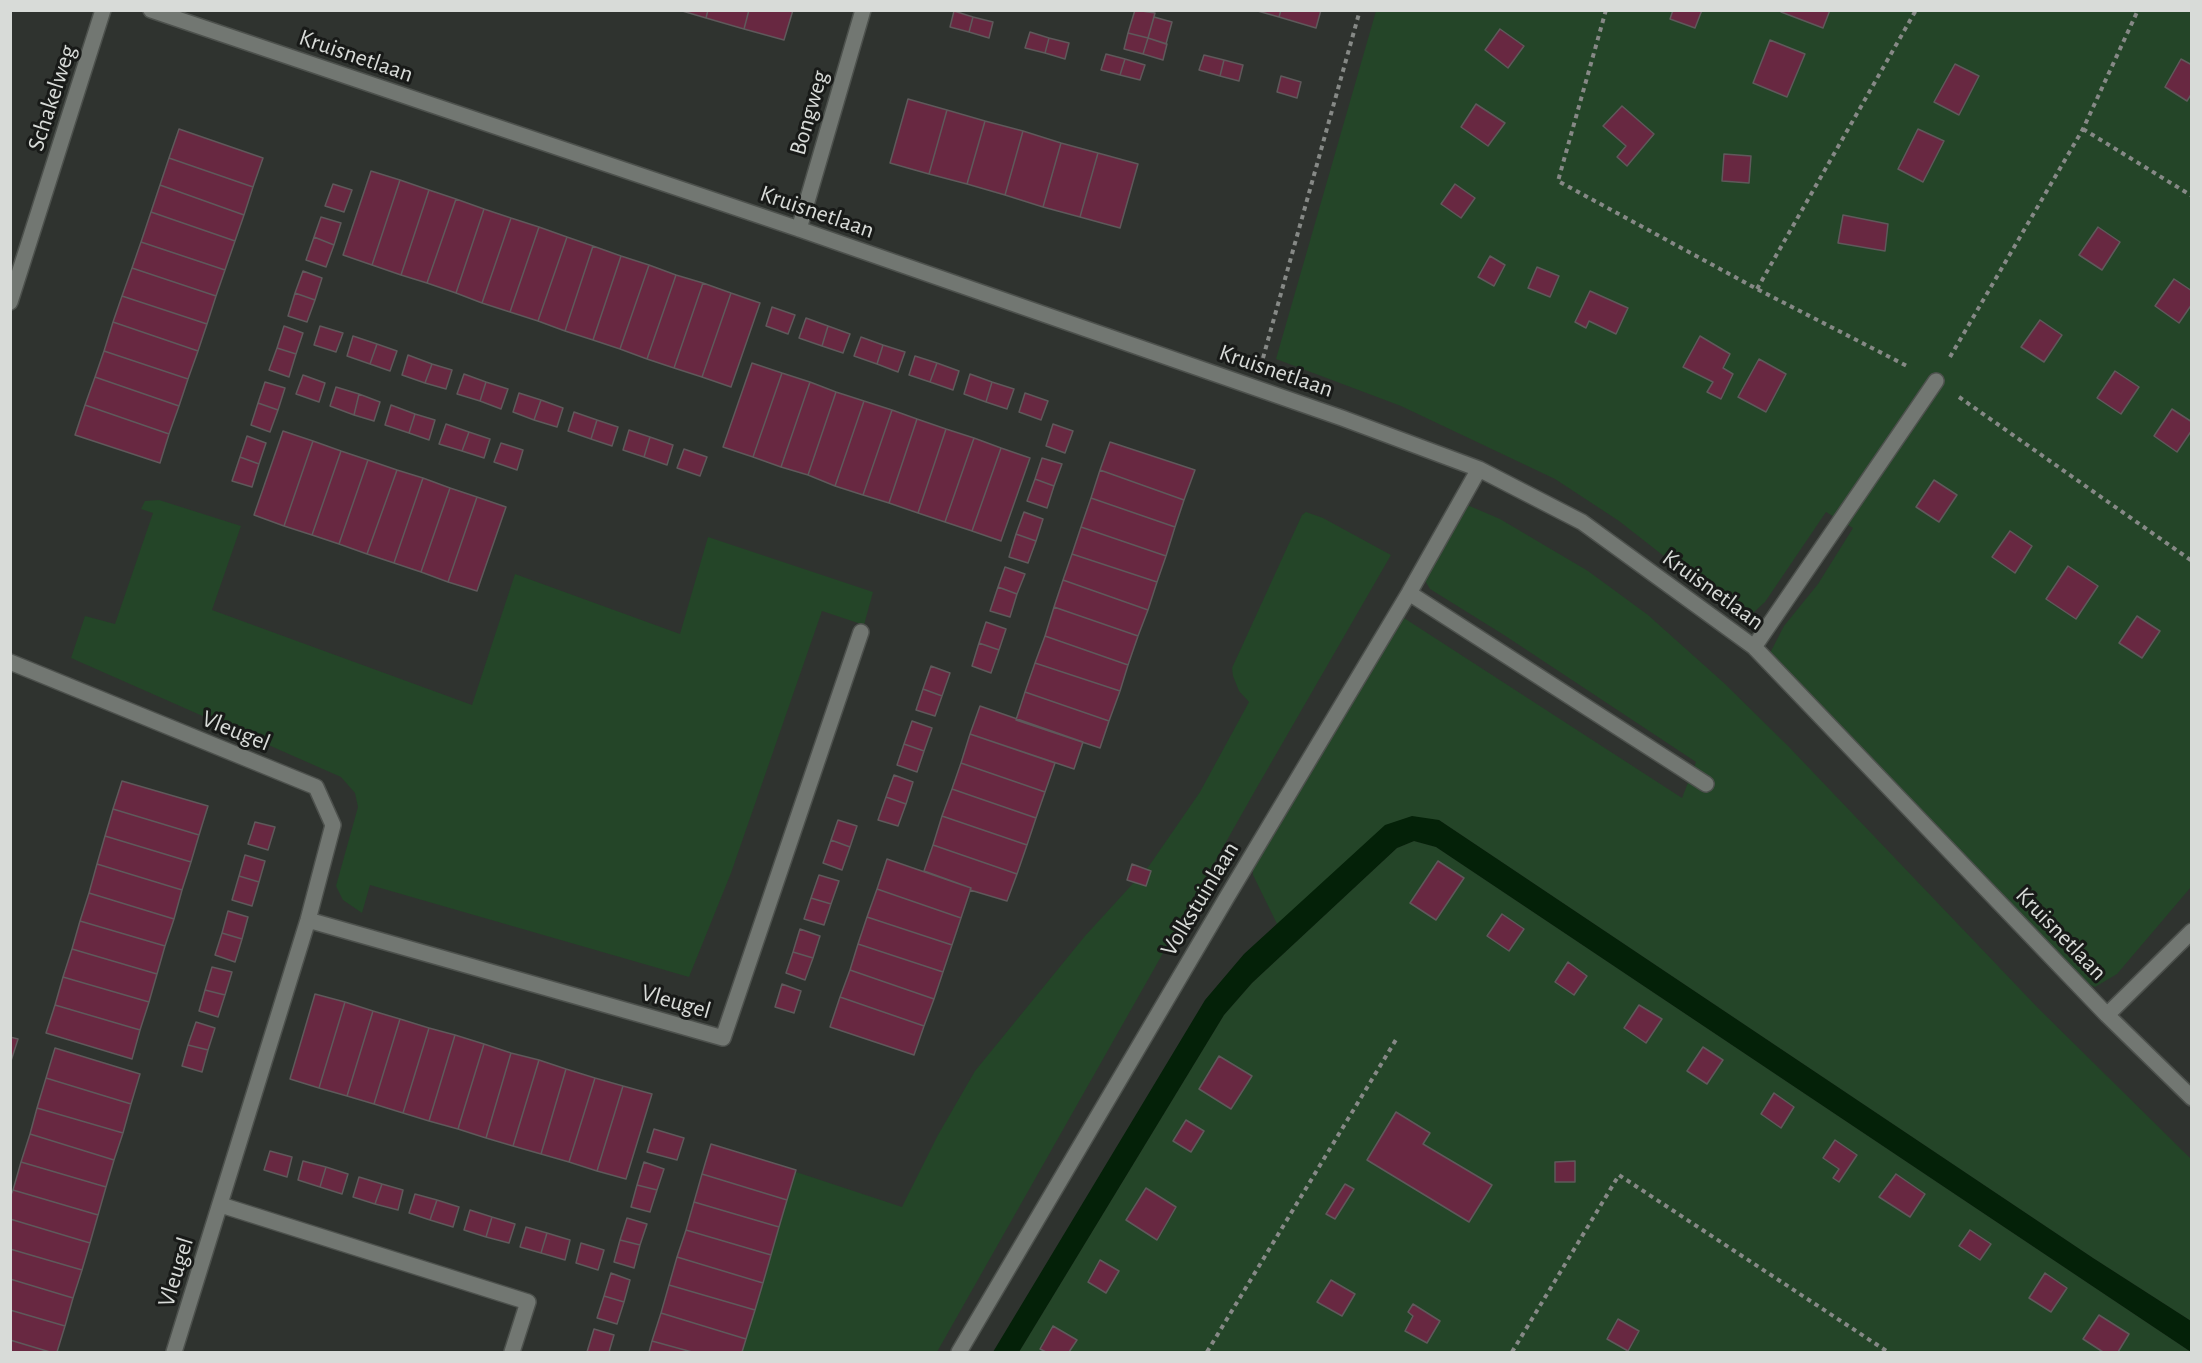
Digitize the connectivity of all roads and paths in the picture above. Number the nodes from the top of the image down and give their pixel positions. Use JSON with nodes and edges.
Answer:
{"nodes":[{"id":1,"x":103,"y":10,"type":"edge"},
{"id":2,"x":152,"y":10,"type":"edge"},
{"id":3,"x":863,"y":10,"type":"edge"},
{"id":4,"x":1360,"y":10,"type":"edge"},
{"id":5,"x":1606,"y":10,"type":"edge"},
{"id":6,"x":1916,"y":10,"type":"edge"},
{"id":7,"x":2138,"y":10,"type":"edge"},
{"id":8,"x":2084,"y":129,"type":"junction"},
{"id":9,"x":2192,"y":196,"type":"edge"},
{"id":10,"x":799,"y":229,"type":"junction"},
{"id":11,"x":1757,"y":289,"type":"junction"},
{"id":12,"x":10,"y":302,"type":"edge"},
{"id":13,"x":1936,"y":381,"type":"junction"},
{"id":14,"x":1255,"y":388,"type":"junction"},
{"id":15,"x":1479,"y":469,"type":"junction"},
{"id":16,"x":2192,"y":561,"type":"edge"},
{"id":17,"x":1409,"y":593,"type":"junction"},
{"id":18,"x":861,"y":632,"type":"dead end"},
{"id":19,"x":1754,"y":647,"type":"junction"},
{"id":20,"x":10,"y":662,"type":"edge"},
{"id":21,"x":1706,"y":784,"type":"dead end"},
{"id":22,"x":308,"y":920,"type":"junction"},
{"id":23,"x":2192,"y":931,"type":"edge"},
{"id":24,"x":2108,"y":1015,"type":"junction"},
{"id":25,"x":1398,"y":1038,"type":"dead end"},
{"id":26,"x":2192,"y":1098,"type":"edge"},
{"id":27,"x":221,"y":1205,"type":"junction"},
{"id":28,"x":174,"y":1353,"type":"edge"},
{"id":29,"x":512,"y":1353,"type":"edge"},
{"id":30,"x":959,"y":1353,"type":"edge"},
{"id":31,"x":1206,"y":1353,"type":"edge"},
{"id":32,"x":1512,"y":1353,"type":"edge"},
{"id":33,"x":1888,"y":1353,"type":"edge"}],
"edges":[{"from":1,"to":12,"type":"street","name":"Schakelweg"},
{"from":2,"to":10,"type":"street","name":"Kruisnetlaan"},
{"from":3,"to":10,"type":"street","name":"Bongweg"},
{"from":4,"to":14,"type":"path"},
{"from":5,"to":11,"type":"path"},
{"from":6,"to":11,"type":"path"},
{"from":7,"to":8,"type":"path"},
{"from":8,"to":9,"type":"path"},
{"from":8,"to":13,"type":"path"},
{"from":10,"to":14,"type":"street","name":"Kruisnetlaan"},
{"from":11,"to":13,"type":"path"},
{"from":13,"to":16,"type":"path"},
{"from":13,"to":19,"type":"street"},
{"from":14,"to":15,"type":"street","name":"Kruisnetlaan"},
{"from":15,"to":17,"type":"street","name":"Volkstuinlaan"},
{"from":15,"to":19,"type":"street","name":"Kruisnetlaan"},
{"from":17,"to":21,"type":"street"},
{"from":17,"to":30,"type":"street","name":"Volkstuinlaan"},
{"from":18,"to":22,"type":"street","name":"Vleugel"},
{"from":19,"to":24,"type":"street","name":"Kruisnetlaan"},
{"from":20,"to":22,"type":"street","name":"Vleugel"},
{"from":22,"to":27,"type":"street","name":"Vleugel"},
{"from":23,"to":24,"type":"street"},
{"from":24,"to":26,"type":"street","name":"Kruisnetlaan"},
{"from":25,"to":31,"type":"path"},
{"from":27,"to":28,"type":"street","name":"Vleugel"},
{"from":27,"to":29,"type":"street"},
{"from":32,"to":33,"type":"path"}]}
